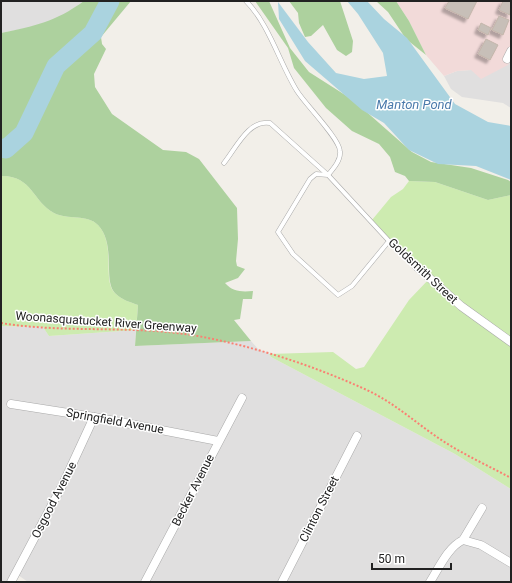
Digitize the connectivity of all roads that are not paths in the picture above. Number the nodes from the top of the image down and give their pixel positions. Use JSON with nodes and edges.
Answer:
{"nodes":[{"id":1,"x":246,"y":1,"type":"edge"},
{"id":2,"x":224,"y":163,"type":"dead end"},
{"id":3,"x":328,"y":175,"type":"junction"},
{"id":4,"x":390,"y":241,"type":"junction"},
{"id":5,"x":416,"y":266,"type":"joint"},
{"id":6,"x":511,"y":342,"type":"edge"},
{"id":7,"x":242,"y":398,"type":"dead end"},
{"id":8,"x":11,"y":404,"type":"dead end"},
{"id":9,"x":94,"y":417,"type":"junction"},
{"id":10,"x":357,"y":436,"type":"dead end"},
{"id":11,"x":218,"y":441,"type":"junction"},
{"id":12,"x":482,"y":508,"type":"dead end"},
{"id":13,"x":463,"y":540,"type":"junction"},
{"id":14,"x":511,"y":563,"type":"edge"},
{"id":15,"x":11,"y":582,"type":"edge"},
{"id":16,"x":145,"y":582,"type":"edge"},
{"id":17,"x":282,"y":582,"type":"edge"},
{"id":18,"x":430,"y":582,"type":"edge"}],
"edges":[{"from":1,"to":3,"type":"lane"},
{"from":2,"to":3,"type":"lane","name":"Goldsmith Street"},
{"from":3,"to":4,"type":"lane","name":"Goldsmith Street"},
{"from":3,"to":4,"type":"lane"},
{"from":4,"to":5,"type":"lane","name":"Goldsmith Street"},
{"from":5,"to":6,"type":"street","name":"Goldsmith Street"},
{"from":7,"to":11,"type":"street","name":"Becker Avenue"},
{"from":8,"to":9,"type":"street","name":"Springfield Avenue"},
{"from":9,"to":11,"type":"street","name":"Springfield Avenue"},
{"from":9,"to":15,"type":"street","name":"Osgood Avenue"},
{"from":10,"to":17,"type":"street","name":"Clinton Street"},
{"from":11,"to":16,"type":"street","name":"Becker Avenue"},
{"from":12,"to":13,"type":"street"},
{"from":13,"to":14,"type":"street"},
{"from":13,"to":18,"type":"street"}]}
